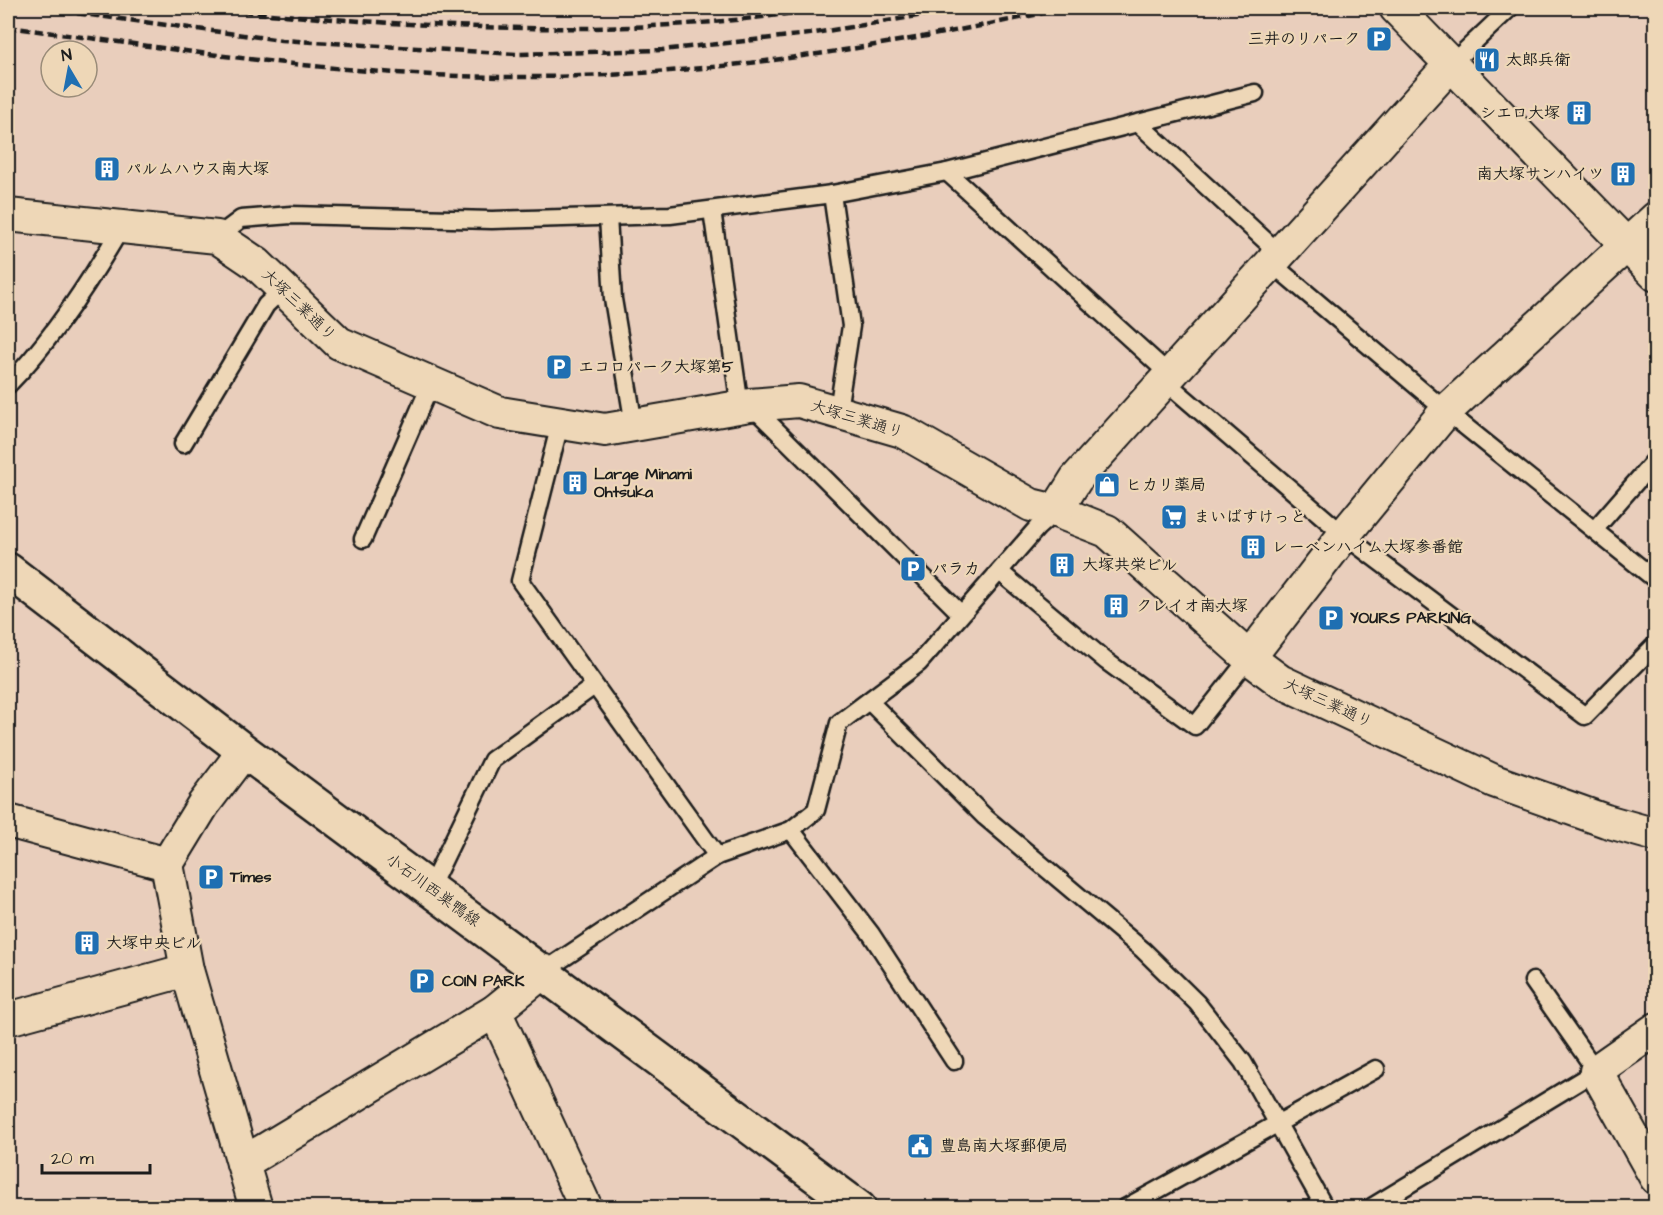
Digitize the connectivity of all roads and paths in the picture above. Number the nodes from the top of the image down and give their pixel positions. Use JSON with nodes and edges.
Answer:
{"nodes":[{"id":1,"x":1396,"y":8,"type":"edge"},
{"id":2,"x":1510,"y":8,"type":"edge"},
{"id":3,"x":1452,"y":63,"type":"junction"},
{"id":4,"x":1255,"y":93,"type":"dead end"},
{"id":5,"x":1138,"y":123,"type":"junction"},
{"id":6,"x":947,"y":172,"type":"junction"},
{"id":7,"x":832,"y":194,"type":"junction"},
{"id":8,"x":712,"y":210,"type":"junction"},
{"id":9,"x":8,"y":215,"type":"edge"},
{"id":10,"x":608,"y":217,"type":"junction"},
{"id":11,"x":1656,"y":218,"type":"edge"},
{"id":12,"x":121,"y":228,"type":"junction"},
{"id":13,"x":217,"y":237,"type":"junction"},
{"id":14,"x":1628,"y":245,"type":"junction"},
{"id":15,"x":1270,"y":262,"type":"junction"},
{"id":16,"x":1656,"y":275,"type":"edge"},
{"id":17,"x":284,"y":288,"type":"junction"},
{"id":18,"x":1167,"y":378,"type":"junction"},
{"id":19,"x":432,"y":381,"type":"junction"},
{"id":20,"x":8,"y":385,"type":"edge"},
{"id":21,"x":745,"y":406,"type":"junction"},
{"id":22,"x":838,"y":410,"type":"junction"},
{"id":23,"x":1446,"y":411,"type":"junction"},
{"id":24,"x":560,"y":424,"type":"junction"},
{"id":25,"x":634,"y":425,"type":"junction"},
{"id":26,"x":183,"y":444,"type":"dead end"},
{"id":27,"x":1656,"y":459,"type":"edge"},
{"id":28,"x":1056,"y":511,"type":"junction"},
{"id":29,"x":1595,"y":529,"type":"junction"},
{"id":30,"x":1344,"y":535,"type":"junction"},
{"id":31,"x":363,"y":539,"type":"dead end"},
{"id":32,"x":8,"y":570,"type":"edge"},
{"id":33,"x":1000,"y":572,"type":"junction"},
{"id":34,"x":1656,"y":580,"type":"edge"},
{"id":35,"x":961,"y":614,"type":"junction"},
{"id":36,"x":1656,"y":644,"type":"edge"},
{"id":37,"x":1250,"y":658,"type":"junction"},
{"id":38,"x":594,"y":686,"type":"junction"},
{"id":39,"x":869,"y":701,"type":"junction"},
{"id":40,"x":244,"y":751,"type":"junction"},
{"id":41,"x":8,"y":821,"type":"edge"},
{"id":42,"x":791,"y":830,"type":"junction"},
{"id":43,"x":1656,"y":835,"type":"edge"},
{"id":44,"x":717,"y":856,"type":"junction"},
{"id":45,"x":166,"y":864,"type":"junction"},
{"id":46,"x":430,"y":888,"type":"junction"},
{"id":47,"x":187,"y":970,"type":"junction"},
{"id":48,"x":544,"y":971,"type":"junction"},
{"id":49,"x":1533,"y":981,"type":"dead end"},
{"id":50,"x":495,"y":1011,"type":"junction"},
{"id":51,"x":8,"y":1019,"type":"edge"},
{"id":52,"x":1656,"y":1029,"type":"edge"},
{"id":53,"x":954,"y":1061,"type":"dead end"},
{"id":54,"x":1376,"y":1069,"type":"dead end"},
{"id":55,"x":1596,"y":1071,"type":"junction"},
{"id":56,"x":1277,"y":1121,"type":"junction"},
{"id":57,"x":243,"y":1163,"type":"junction"},
{"id":58,"x":1656,"y":1178,"type":"edge"},
{"id":59,"x":848,"y":1205,"type":"edge"},
{"id":60,"x":256,"y":1208,"type":"edge"},
{"id":61,"x":586,"y":1208,"type":"edge"},
{"id":62,"x":1125,"y":1208,"type":"edge"},
{"id":63,"x":1325,"y":1208,"type":"edge"},
{"id":64,"x":1370,"y":1208,"type":"edge"}],
"edges":[{"from":1,"to":3,"type":"street"},
{"from":2,"to":3,"type":"lane"},
{"from":3,"to":14,"type":"street"},
{"from":3,"to":15,"type":"street"},
{"from":4,"to":5,"type":"lane"},
{"from":5,"to":6,"type":"lane"},
{"from":5,"to":15,"type":"lane"},
{"from":6,"to":7,"type":"lane"},
{"from":6,"to":18,"type":"lane"},
{"from":7,"to":8,"type":"lane"},
{"from":7,"to":22,"type":"lane"},
{"from":8,"to":10,"type":"lane"},
{"from":8,"to":21,"type":"lane"},
{"from":9,"to":12,"type":"street","name":"大塚三業通り"},
{"from":10,"to":13,"type":"lane"},
{"from":10,"to":25,"type":"lane"},
{"from":11,"to":14,"type":"street"},
{"from":12,"to":13,"type":"street","name":"大塚三業通り"},
{"from":12,"to":20,"type":"lane"},
{"from":13,"to":17,"type":"street","name":"大塚三業通り"},
{"from":14,"to":16,"type":"street"},
{"from":14,"to":23,"type":"street"},
{"from":15,"to":18,"type":"street"},
{"from":15,"to":23,"type":"lane"},
{"from":17,"to":19,"type":"street","name":"大塚三業通り"},
{"from":17,"to":26,"type":"lane"},
{"from":18,"to":28,"type":"street"},
{"from":18,"to":30,"type":"lane"},
{"from":19,"to":24,"type":"street","name":"大塚三業通り"},
{"from":19,"to":31,"type":"lane"},
{"from":21,"to":22,"type":"street","name":"大塚三業通り"},
{"from":21,"to":25,"type":"street","name":"大塚三業通り"},
{"from":21,"to":35,"type":"lane"},
{"from":22,"to":28,"type":"street","name":"大塚三業通り"},
{"from":23,"to":29,"type":"lane"},
{"from":23,"to":30,"type":"street"},
{"from":24,"to":25,"type":"street","name":"大塚三業通り"},
{"from":24,"to":38,"type":"lane"},
{"from":27,"to":29,"type":"lane"},
{"from":28,"to":33,"type":"lane"},
{"from":28,"to":37,"type":"street","name":"大塚三業通り"},
{"from":29,"to":34,"type":"lane"},
{"from":30,"to":36,"type":"lane"},
{"from":30,"to":37,"type":"street"},
{"from":32,"to":40,"type":"main road","name":"小石川西巣鴨線"},
{"from":33,"to":35,"type":"lane"},
{"from":33,"to":37,"type":"lane"},
{"from":35,"to":39,"type":"lane"},
{"from":37,"to":43,"type":"street","name":"大塚三業通り"},
{"from":38,"to":44,"type":"lane"},
{"from":38,"to":46,"type":"lane"},
{"from":39,"to":42,"type":"lane"},
{"from":39,"to":56,"type":"lane"},
{"from":40,"to":45,"type":"street"},
{"from":40,"to":46,"type":"main road","name":"小石川西巣鴨線"},
{"from":41,"to":45,"type":"street"},
{"from":42,"to":44,"type":"lane"},
{"from":42,"to":53,"type":"lane"},
{"from":44,"to":48,"type":"lane"},
{"from":45,"to":47,"type":"street"},
{"from":46,"to":48,"type":"main road","name":"小石川西巣鴨線"},
{"from":47,"to":51,"type":"street"},
{"from":47,"to":57,"type":"street"},
{"from":48,"to":50,"type":"street"},
{"from":48,"to":59,"type":"main road","name":"小石川西巣鴨線"},
{"from":49,"to":55,"type":"lane"},
{"from":50,"to":57,"type":"street"},
{"from":50,"to":61,"type":"street"},
{"from":52,"to":55,"type":"street"},
{"from":54,"to":56,"type":"lane"},
{"from":55,"to":58,"type":"street"},
{"from":55,"to":64,"type":"lane"},
{"from":56,"to":62,"type":"lane"},
{"from":56,"to":63,"type":"lane"},
{"from":57,"to":60,"type":"street"}]}
